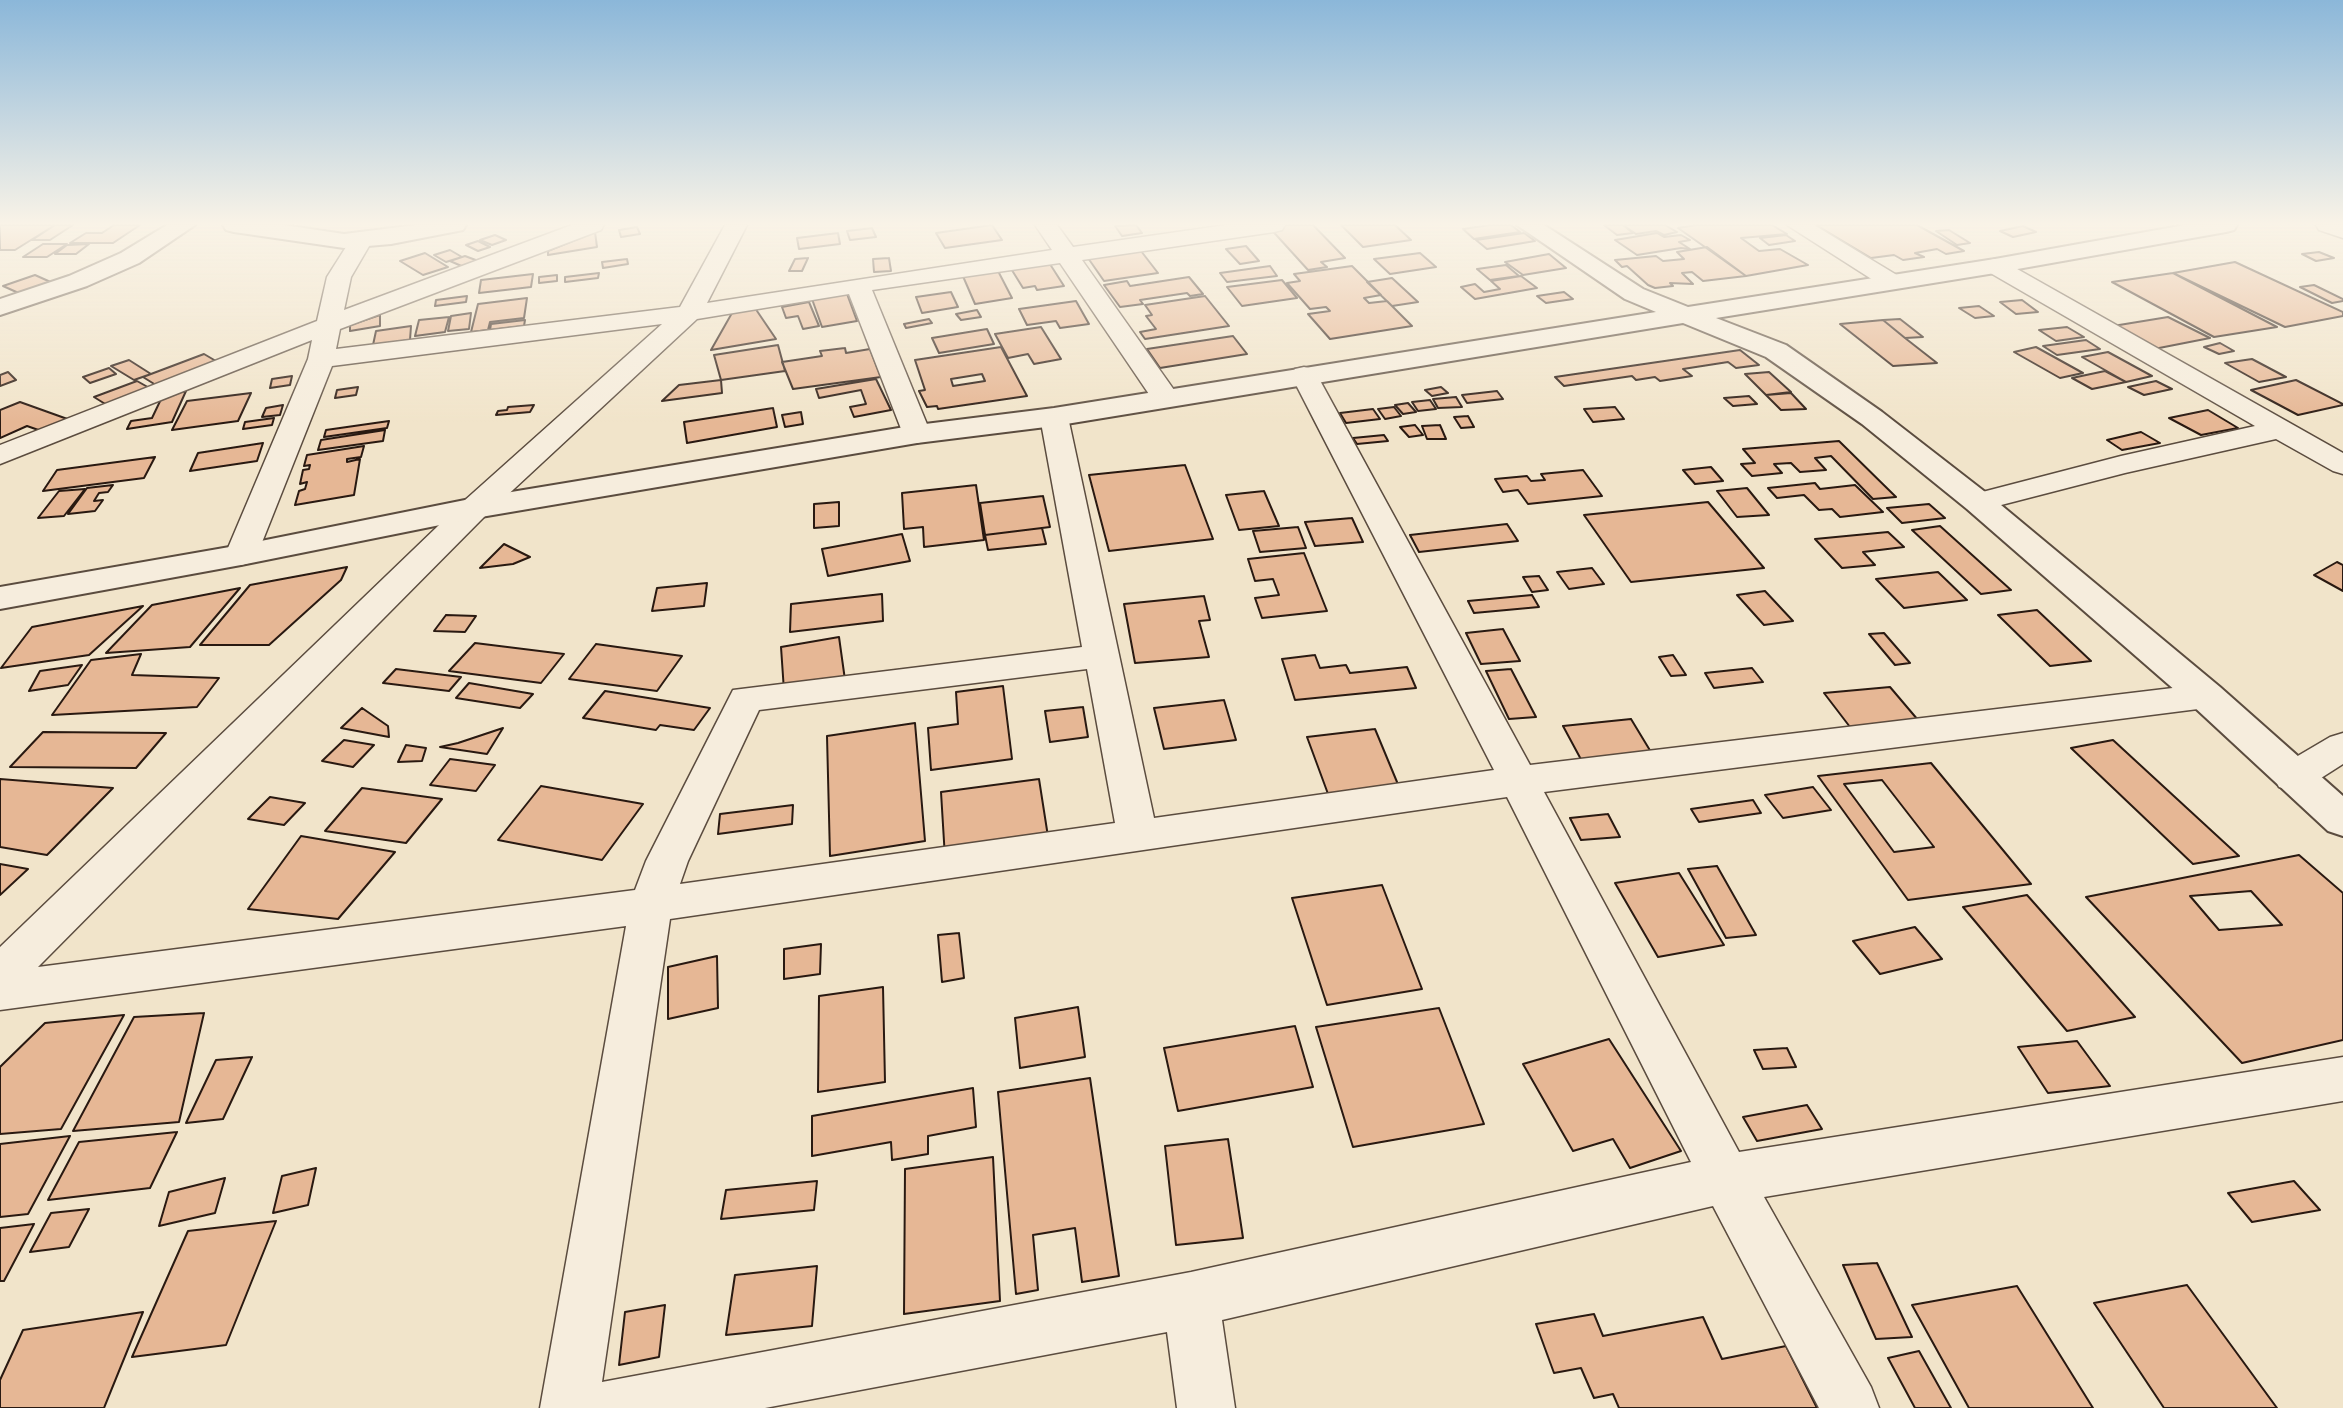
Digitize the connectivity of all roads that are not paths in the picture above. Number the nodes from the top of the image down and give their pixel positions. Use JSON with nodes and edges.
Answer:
{"nodes":[{"id":1,"x":49,"y":291,"type":"edge"},
{"id":2,"x":336,"y":291,"type":"edge"},
{"id":3,"x":421,"y":291,"type":"edge"},
{"id":4,"x":701,"y":291,"type":"edge"},
{"id":5,"x":824,"y":291,"type":"edge"},
{"id":6,"x":860,"y":291,"type":"edge"},
{"id":7,"x":1091,"y":291,"type":"edge"},
{"id":8,"x":1629,"y":291,"type":"edge"},
{"id":9,"x":1837,"y":291,"type":"edge"},
{"id":10,"x":2038,"y":291,"type":"edge"},
{"id":11,"x":0,"y":307,"type":"edge"},
{"id":12,"x":689,"y":313,"type":"junction"},
{"id":13,"x":1684,"y":315,"type":"junction"},
{"id":14,"x":328,"y":326,"type":"junction"},
{"id":15,"x":320,"y":359,"type":"junction"},
{"id":16,"x":1304,"y":375,"type":"junction"},
{"id":17,"x":1165,"y":397,"type":"junction"},
{"id":18,"x":1054,"y":417,"type":"junction"},
{"id":19,"x":917,"y":434,"type":"junction"},
{"id":20,"x":2343,"y":434,"type":"edge"},
{"id":21,"x":2293,"y":436,"type":"junction"},
{"id":22,"x":0,"y":455,"type":"edge"},
{"id":23,"x":2343,"y":465,"type":"edge"},
{"id":24,"x":1978,"y":502,"type":"junction"},
{"id":25,"x":475,"y":508,"type":"junction"},
{"id":26,"x":241,"y":555,"type":"junction"},
{"id":27,"x":0,"y":598,"type":"edge"},
{"id":28,"x":1102,"y":656,"type":"junction"},
{"id":29,"x":2206,"y":696,"type":"junction"},
{"id":30,"x":2343,"y":746,"type":"edge"},
{"id":31,"x":2292,"y":777,"type":"junction"},
{"id":32,"x":1519,"y":781,"type":"junction"},
{"id":33,"x":2343,"y":820,"type":"edge"},
{"id":34,"x":1138,"y":837,"type":"junction"},
{"id":35,"x":651,"y":905,"type":"junction"},
{"id":36,"x":0,"y":976,"type":"edge"},
{"id":37,"x":0,"y":991,"type":"edge"},
{"id":38,"x":2343,"y":1079,"type":"edge"},
{"id":39,"x":1726,"y":1179,"type":"junction"},
{"id":40,"x":1191,"y":1300,"type":"junction"},
{"id":41,"x":569,"y":1408,"type":"edge"},
{"id":42,"x":610,"y":1408,"type":"edge"},
{"id":43,"x":1206,"y":1408,"type":"edge"},
{"id":44,"x":1850,"y":1408,"type":"edge"}],
"edges":[{"from":1,"to":11,"type":"street"},
{"from":2,"to":14,"type":"street"},
{"from":3,"to":14,"type":"street"},
{"from":4,"to":12,"type":"street"},
{"from":5,"to":12,"type":"street"},
{"from":6,"to":19,"type":"street"},
{"from":7,"to":17,"type":"street"},
{"from":8,"to":13,"type":"street"},
{"from":9,"to":13,"type":"street"},
{"from":10,"to":21,"type":"street"},
{"from":12,"to":15,"type":"street"},
{"from":12,"to":25,"type":"street"},
{"from":13,"to":16,"type":"street"},
{"from":13,"to":24,"type":"street"},
{"from":14,"to":15,"type":"street"},
{"from":14,"to":22,"type":"street"},
{"from":15,"to":26,"type":"street"},
{"from":16,"to":17,"type":"street"},
{"from":16,"to":32,"type":"street"},
{"from":17,"to":18,"type":"street"},
{"from":18,"to":19,"type":"street"},
{"from":18,"to":28,"type":"street"},
{"from":19,"to":25,"type":"street"},
{"from":20,"to":21,"type":"street"},
{"from":21,"to":23,"type":"street"},
{"from":21,"to":24,"type":"street"},
{"from":24,"to":29,"type":"street"},
{"from":25,"to":26,"type":"street"},
{"from":25,"to":36,"type":"street"},
{"from":26,"to":27,"type":"street"},
{"from":28,"to":34,"type":"street"},
{"from":28,"to":35,"type":"street"},
{"from":29,"to":31,"type":"street"},
{"from":29,"to":32,"type":"street"},
{"from":30,"to":31,"type":"street"},
{"from":31,"to":33,"type":"street"},
{"from":32,"to":34,"type":"street"},
{"from":32,"to":39,"type":"street"},
{"from":34,"to":35,"type":"street"},
{"from":35,"to":37,"type":"street"},
{"from":35,"to":41,"type":"street"},
{"from":38,"to":39,"type":"street"},
{"from":39,"to":40,"type":"street"},
{"from":39,"to":44,"type":"street"},
{"from":40,"to":42,"type":"street"},
{"from":40,"to":43,"type":"street"}]}
